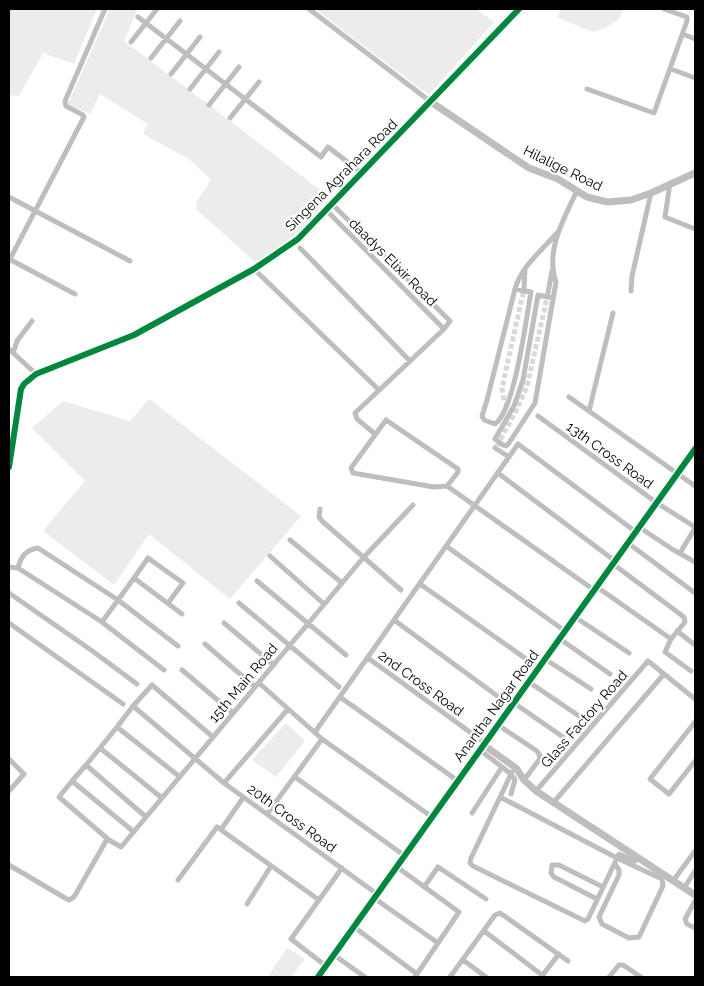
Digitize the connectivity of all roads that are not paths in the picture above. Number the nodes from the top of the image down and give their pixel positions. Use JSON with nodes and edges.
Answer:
{"nodes":[{"id":1,"x":105,"y":9,"type":"edge"},
{"id":2,"x":157,"y":9,"type":"edge"},
{"id":3,"x":309,"y":9,"type":"edge"},
{"id":4,"x":519,"y":9,"type":"edge"},
{"id":5,"x":664,"y":9,"type":"edge"},
{"id":6,"x":138,"y":17,"type":"dead end"},
{"id":7,"x":180,"y":21,"type":"dead end"},
{"id":8,"x":146,"y":23,"type":"junction"},
{"id":9,"x":683,"y":34,"type":"junction"},
{"id":10,"x":200,"y":37,"type":"dead end"},
{"id":11,"x":166,"y":39,"type":"junction"},
{"id":12,"x":695,"y":39,"type":"edge"},
{"id":13,"x":131,"y":42,"type":"dead end"},
{"id":14,"x":219,"y":52,"type":"dead end"},
{"id":15,"x":186,"y":54,"type":"junction"},
{"id":16,"x":151,"y":58,"type":"dead end"},
{"id":17,"x":239,"y":67,"type":"dead end"},
{"id":18,"x":206,"y":69,"type":"junction"},
{"id":19,"x":671,"y":69,"type":"junction"},
{"id":20,"x":171,"y":74,"type":"dead end"},
{"id":21,"x":695,"y":78,"type":"edge"},
{"id":22,"x":259,"y":82,"type":"dead end"},
{"id":23,"x":225,"y":84,"type":"junction"},
{"id":24,"x":190,"y":89,"type":"dead end"},
{"id":25,"x":587,"y":89,"type":"dead end"},
{"id":26,"x":245,"y":99,"type":"junction"},
{"id":27,"x":431,"y":102,"type":"junction"},
{"id":28,"x":209,"y":104,"type":"dead end"},
{"id":29,"x":230,"y":118,"type":"dead end"},
{"id":30,"x":362,"y":173,"type":"junction"},
{"id":31,"x":695,"y":173,"type":"edge"},
{"id":32,"x":670,"y":183,"type":"junction"},
{"id":33,"x":577,"y":191,"type":"junction"},
{"id":34,"x":651,"y":193,"type":"junction"},
{"id":35,"x":9,"y":197,"type":"edge"},
{"id":36,"x":329,"y":207,"type":"junction"},
{"id":37,"x":35,"y":211,"type":"junction"},
{"id":38,"x":695,"y":229,"type":"edge"},
{"id":39,"x":557,"y":233,"type":"junction"},
{"id":40,"x":300,"y":248,"type":"dead end"},
{"id":41,"x":9,"y":260,"type":"edge"},
{"id":42,"x":130,"y":260,"type":"dead end"},
{"id":43,"x":254,"y":269,"type":"junction"},
{"id":44,"x":525,"y":269,"type":"junction"},
{"id":45,"x":552,"y":272,"type":"junction"},
{"id":46,"x":524,"y":288,"type":"tunnel mouth"},
{"id":47,"x":515,"y":289,"type":"junction"},
{"id":48,"x":631,"y":291,"type":"dead end"},
{"id":49,"x":548,"y":293,"type":"tunnel mouth"},
{"id":50,"x":75,"y":294,"type":"dead end"},
{"id":51,"x":553,"y":298,"type":"junction"},
{"id":52,"x":613,"y":313,"type":"dead end"},
{"id":53,"x":32,"y":321,"type":"dead end"},
{"id":54,"x":444,"y":329,"type":"junction"},
{"id":55,"x":11,"y":351,"type":"edge"},
{"id":56,"x":410,"y":361,"type":"junction"},
{"id":57,"x":36,"y":374,"type":"junction"},
{"id":58,"x":379,"y":390,"type":"junction"},
{"id":59,"x":569,"y":397,"type":"dead end"},
{"id":60,"x":589,"y":411,"type":"junction"},
{"id":61,"x":505,"y":414,"type":"junction"},
{"id":62,"x":538,"y":416,"type":"dead end"},
{"id":63,"x":375,"y":434,"type":"junction"},
{"id":64,"x":495,"y":448,"type":"dead end"},
{"id":65,"x":695,"y":451,"type":"edge"},
{"id":66,"x":508,"y":457,"type":"junction"},
{"id":67,"x":9,"y":467,"type":"edge"},
{"id":68,"x":498,"y":473,"type":"junction"},
{"id":69,"x":678,"y":473,"type":"junction"},
{"id":70,"x":447,"y":486,"type":"junction"},
{"id":71,"x":695,"y":486,"type":"edge"},
{"id":72,"x":657,"y":503,"type":"junction"},
{"id":73,"x":413,"y":505,"type":"dead end"},
{"id":74,"x":475,"y":505,"type":"junction"},
{"id":75,"x":320,"y":509,"type":"dead end"},
{"id":76,"x":695,"y":528,"type":"edge"},
{"id":77,"x":638,"y":529,"type":"junction"},
{"id":78,"x":290,"y":540,"type":"dead end"},
{"id":79,"x":628,"y":543,"type":"junction"},
{"id":80,"x":446,"y":546,"type":"junction"},
{"id":81,"x":680,"y":553,"type":"junction"},
{"id":82,"x":270,"y":556,"type":"dead end"},
{"id":83,"x":363,"y":558,"type":"junction"},
{"id":84,"x":695,"y":562,"type":"edge"},
{"id":85,"x":614,"y":563,"type":"junction"},
{"id":86,"x":9,"y":567,"type":"edge"},
{"id":87,"x":18,"y":568,"type":"junction"},
{"id":88,"x":134,"y":578,"type":"junction"},
{"id":89,"x":257,"y":581,"type":"dead end"},
{"id":90,"x":342,"y":583,"type":"junction"},
{"id":91,"x":420,"y":584,"type":"junction"},
{"id":92,"x":595,"y":589,"type":"junction"},
{"id":93,"x":401,"y":590,"type":"dead end"},
{"id":94,"x":695,"y":593,"type":"edge"},
{"id":95,"x":9,"y":594,"type":"edge"},
{"id":96,"x":118,"y":600,"type":"junction"},
{"id":97,"x":168,"y":603,"type":"junction"},
{"id":98,"x":239,"y":603,"type":"dead end"},
{"id":99,"x":324,"y":604,"type":"junction"},
{"id":100,"x":182,"y":614,"type":"dead end"},
{"id":101,"x":575,"y":617,"type":"junction"},
{"id":102,"x":394,"y":620,"type":"junction"},
{"id":103,"x":102,"y":622,"type":"junction"},
{"id":104,"x":9,"y":623,"type":"edge"},
{"id":105,"x":224,"y":623,"type":"dead end"},
{"id":106,"x":309,"y":623,"type":"junction"},
{"id":107,"x":565,"y":631,"type":"junction"},
{"id":108,"x":677,"y":632,"type":"junction"},
{"id":109,"x":560,"y":639,"type":"junction"},
{"id":110,"x":671,"y":639,"type":"junction"},
{"id":111,"x":204,"y":644,"type":"dead end"},
{"id":112,"x":291,"y":644,"type":"junction"},
{"id":113,"x":695,"y":645,"type":"edge"},
{"id":114,"x":178,"y":646,"type":"dead end"},
{"id":115,"x":629,"y":653,"type":"dead end"},
{"id":116,"x":346,"y":655,"type":"dead end"},
{"id":117,"x":368,"y":658,"type":"junction"},
{"id":118,"x":545,"y":659,"type":"junction"},
{"id":119,"x":274,"y":665,"type":"junction"},
{"id":120,"x":538,"y":668,"type":"junction"},
{"id":121,"x":164,"y":670,"type":"dead end"},
{"id":122,"x":182,"y":670,"type":"dead end"},
{"id":123,"x":692,"y":671,"type":"dead end"},
{"id":124,"x":610,"y":674,"type":"dead end"},
{"id":125,"x":664,"y":674,"type":"junction"},
{"id":126,"x":529,"y":682,"type":"junction"},
{"id":127,"x":137,"y":684,"type":"dead end"},
{"id":128,"x":257,"y":685,"type":"junction"},
{"id":129,"x":340,"y":687,"type":"dead end"},
{"id":130,"x":591,"y":689,"type":"dead end"},
{"id":131,"x":340,"y":697,"type":"junction"},
{"id":132,"x":695,"y":699,"type":"edge"},
{"id":133,"x":123,"y":704,"type":"dead end"},
{"id":134,"x":512,"y":705,"type":"junction"},
{"id":135,"x":133,"y":706,"type":"junction"},
{"id":136,"x":288,"y":710,"type":"junction"},
{"id":137,"x":233,"y":713,"type":"junction"},
{"id":138,"x":579,"y":716,"type":"dead end"},
{"id":139,"x":695,"y":722,"type":"edge"},
{"id":140,"x":498,"y":725,"type":"junction"},
{"id":141,"x":117,"y":727,"type":"junction"},
{"id":142,"x":315,"y":732,"type":"junction"},
{"id":143,"x":563,"y":736,"type":"dead end"},
{"id":144,"x":213,"y":737,"type":"junction"},
{"id":145,"x":322,"y":739,"type":"junction"},
{"id":146,"x":483,"y":746,"type":"junction"},
{"id":147,"x":100,"y":748,"type":"junction"},
{"id":148,"x":9,"y":759,"type":"edge"},
{"id":149,"x":195,"y":759,"type":"junction"},
{"id":150,"x":695,"y":761,"type":"edge"},
{"id":151,"x":86,"y":765,"type":"junction"},
{"id":152,"x":502,"y":766,"type":"junction"},
{"id":153,"x":513,"y":770,"type":"junction"},
{"id":154,"x":180,"y":777,"type":"junction"},
{"id":155,"x":295,"y":777,"type":"junction"},
{"id":156,"x":524,"y":780,"type":"junction"},
{"id":157,"x":72,"y":781,"type":"junction"},
{"id":158,"x":458,"y":781,"type":"junction"},
{"id":159,"x":224,"y":783,"type":"junction"},
{"id":160,"x":9,"y":791,"type":"edge"},
{"id":161,"x":536,"y":791,"type":"junction"},
{"id":162,"x":511,"y":794,"type":"dead end"},
{"id":163,"x":500,"y":796,"type":"junction"},
{"id":164,"x":162,"y":798,"type":"junction"},
{"id":165,"x":243,"y":798,"type":"junction"},
{"id":166,"x":553,"y":803,"type":"junction"},
{"id":167,"x":472,"y":813,"type":"dead end"},
{"id":168,"x":267,"y":814,"type":"junction"},
{"id":169,"x":146,"y":817,"type":"junction"},
{"id":170,"x":432,"y":817,"type":"junction"},
{"id":171,"x":222,"y":828,"type":"dead end"},
{"id":172,"x":134,"y":832,"type":"junction"},
{"id":173,"x":109,"y":840,"type":"junction"},
{"id":174,"x":695,"y":851,"type":"edge"},
{"id":175,"x":405,"y":856,"type":"junction"},
{"id":176,"x":618,"y":858,"type":"junction"},
{"id":177,"x":638,"y":858,"type":"junction"},
{"id":178,"x":614,"y":864,"type":"junction"},
{"id":179,"x":9,"y":865,"type":"edge"},
{"id":180,"x":271,"y":866,"type":"junction"},
{"id":181,"x":397,"y":867,"type":"junction"},
{"id":182,"x":342,"y":868,"type":"junction"},
{"id":183,"x":695,"y":871,"type":"edge"},
{"id":184,"x":178,"y":880,"type":"dead end"},
{"id":185,"x":673,"y":881,"type":"junction"},
{"id":186,"x":424,"y":887,"type":"junction"},
{"id":187,"x":603,"y":887,"type":"junction"},
{"id":188,"x":684,"y":888,"type":"junction"},
{"id":189,"x":695,"y":895,"type":"edge"},
{"id":190,"x":376,"y":896,"type":"junction"},
{"id":191,"x":486,"y":899,"type":"dead end"},
{"id":192,"x":597,"y":899,"type":"junction"},
{"id":193,"x":319,"y":900,"type":"junction"},
{"id":194,"x":695,"y":901,"type":"edge"},
{"id":195,"x":247,"y":904,"type":"dead end"},
{"id":196,"x":354,"y":927,"type":"junction"},
{"id":197,"x":695,"y":928,"type":"edge"},
{"id":198,"x":484,"y":930,"type":"junction"},
{"id":199,"x":438,"y":943,"type":"junction"},
{"id":200,"x":559,"y":954,"type":"junction"},
{"id":201,"x":334,"y":955,"type":"junction"},
{"id":202,"x":462,"y":960,"type":"junction"},
{"id":203,"x":568,"y":961,"type":"dead end"},
{"id":204,"x":326,"y":966,"type":"junction"},
{"id":205,"x":416,"y":976,"type":"edge"},
{"id":206,"x":541,"y":976,"type":"edge"},
{"id":207,"x":318,"y":977,"type":"edge"},
{"id":208,"x":365,"y":977,"type":"edge"},
{"id":209,"x":450,"y":977,"type":"edge"},
{"id":210,"x":486,"y":977,"type":"edge"},
{"id":211,"x":608,"y":977,"type":"edge"},
{"id":212,"x":641,"y":977,"type":"edge"}],
"edges":[{"from":1,"to":37,"type":"street"},
{"from":2,"to":8,"type":"street"},
{"from":3,"to":27,"type":"street"},
{"from":4,"to":27,"type":"street","name":"Singena Agrahara Road"},
{"from":5,"to":9,"type":"street"},
{"from":6,"to":8,"type":"street"},
{"from":7,"to":11,"type":"street"},
{"from":8,"to":11,"type":"street"},
{"from":8,"to":13,"type":"street"},
{"from":9,"to":12,"type":"street"},
{"from":9,"to":19,"type":"street"},
{"from":10,"to":15,"type":"street"},
{"from":11,"to":15,"type":"street"},
{"from":11,"to":16,"type":"street"},
{"from":14,"to":18,"type":"street"},
{"from":15,"to":18,"type":"street"},
{"from":15,"to":20,"type":"street"},
{"from":17,"to":23,"type":"street"},
{"from":18,"to":23,"type":"street"},
{"from":18,"to":24,"type":"street"},
{"from":19,"to":21,"type":"street"},
{"from":19,"to":25,"type":"street"},
{"from":22,"to":26,"type":"street"},
{"from":23,"to":26,"type":"street"},
{"from":23,"to":28,"type":"street"},
{"from":26,"to":29,"type":"street"},
{"from":26,"to":30,"type":"street"},
{"from":27,"to":30,"type":"street","name":"Singena Agrahara Road"},
{"from":27,"to":33,"type":"street","name":"Hilalige Road"},
{"from":30,"to":36,"type":"street","name":"Singena Agrahara Road"},
{"from":31,"to":32,"type":"street","name":"Hilalige Road"},
{"from":32,"to":34,"type":"street","name":"Hilalige Road"},
{"from":32,"to":38,"type":"street"},
{"from":33,"to":34,"type":"street","name":"Hilalige Road"},
{"from":33,"to":39,"type":"street"},
{"from":34,"to":48,"type":"street"},
{"from":35,"to":37,"type":"street"},
{"from":36,"to":43,"type":"street","name":"Singena Agrahara Road"},
{"from":36,"to":54,"type":"street","name":"daadys Elixir Road"},
{"from":36,"to":54,"type":"street","name":"daadys Elixir Road"},
{"from":37,"to":41,"type":"street"},
{"from":37,"to":42,"type":"street"},
{"from":39,"to":44,"type":"street"},
{"from":39,"to":45,"type":"street"},
{"from":40,"to":56,"type":"street"},
{"from":41,"to":50,"type":"street"},
{"from":43,"to":57,"type":"street","name":"Singena Agrahara Road"},
{"from":43,"to":58,"type":"street"},
{"from":44,"to":46,"type":"street"},
{"from":44,"to":47,"type":"street"},
{"from":45,"to":49,"type":"street"},
{"from":45,"to":51,"type":"street"},
{"from":47,"to":61,"type":"street"},
{"from":47,"to":61,"type":"street"},
{"from":51,"to":61,"type":"street"},
{"from":51,"to":61,"type":"street"},
{"from":52,"to":60,"type":"street"},
{"from":53,"to":55,"type":"street"},
{"from":54,"to":56,"type":"street"},
{"from":55,"to":57,"type":"street"},
{"from":56,"to":58,"type":"street"},
{"from":57,"to":67,"type":"street","name":"Singena Agrahara Road"},
{"from":58,"to":63,"type":"street"},
{"from":59,"to":60,"type":"street"},
{"from":60,"to":69,"type":"street"},
{"from":62,"to":72,"type":"street","name":"13th Cross Road"},
{"from":63,"to":70,"type":"street"},
{"from":63,"to":70,"type":"street"},
{"from":64,"to":66,"type":"street"},
{"from":65,"to":69,"type":"street","name":"Anantha Nagar Road"},
{"from":66,"to":68,"type":"street"},
{"from":66,"to":77,"type":"street"},
{"from":68,"to":74,"type":"street"},
{"from":68,"to":85,"type":"street"},
{"from":69,"to":71,"type":"street"},
{"from":69,"to":72,"type":"street","name":"Anantha Nagar Road"},
{"from":70,"to":74,"type":"street"},
{"from":72,"to":76,"type":"street","name":"13th Cross Road"},
{"from":72,"to":77,"type":"street","name":"Anantha Nagar Road"},
{"from":73,"to":83,"type":"street","name":"15th Main Road"},
{"from":74,"to":80,"type":"street"},
{"from":74,"to":92,"type":"street"},
{"from":75,"to":83,"type":"street"},
{"from":76,"to":81,"type":"street"},
{"from":77,"to":79,"type":"street","name":"Anantha Nagar Road"},
{"from":77,"to":81,"type":"street"},
{"from":78,"to":90,"type":"street"},
{"from":79,"to":85,"type":"street","name":"Anantha Nagar Road"},
{"from":79,"to":94,"type":"street"},
{"from":80,"to":91,"type":"street"},
{"from":80,"to":107,"type":"street"},
{"from":81,"to":84,"type":"street"},
{"from":82,"to":99,"type":"street"},
{"from":83,"to":90,"type":"street","name":"15th Main Road"},
{"from":83,"to":93,"type":"street"},
{"from":85,"to":92,"type":"street","name":"Anantha Nagar Road"},
{"from":85,"to":108,"type":"street"},
{"from":86,"to":87,"type":"street"},
{"from":87,"to":96,"type":"street"},
{"from":87,"to":103,"type":"street"},
{"from":88,"to":96,"type":"street"},
{"from":88,"to":97,"type":"street"},
{"from":88,"to":97,"type":"street"},
{"from":89,"to":106,"type":"street"},
{"from":90,"to":99,"type":"street","name":"15th Main Road"},
{"from":91,"to":102,"type":"street"},
{"from":91,"to":120,"type":"street"},
{"from":92,"to":101,"type":"street","name":"Anantha Nagar Road"},
{"from":92,"to":110,"type":"street"},
{"from":95,"to":127,"type":"street"},
{"from":96,"to":103,"type":"street"},
{"from":96,"to":114,"type":"street"},
{"from":97,"to":100,"type":"street"},
{"from":98,"to":112,"type":"street"},
{"from":99,"to":106,"type":"street","name":"15th Main Road"},
{"from":101,"to":107,"type":"street","name":"Anantha Nagar Road"},
{"from":101,"to":115,"type":"street"},
{"from":102,"to":117,"type":"street"},
{"from":102,"to":134,"type":"street"},
{"from":103,"to":121,"type":"street"},
{"from":104,"to":133,"type":"street"},
{"from":105,"to":119,"type":"street"},
{"from":106,"to":112,"type":"street","name":"15th Main Road"},
{"from":106,"to":116,"type":"street"},
{"from":107,"to":109,"type":"street","name":"Anantha Nagar Road"},
{"from":108,"to":110,"type":"street"},
{"from":108,"to":113,"type":"street"},
{"from":109,"to":118,"type":"street","name":"Anantha Nagar Road"},
{"from":109,"to":124,"type":"street"},
{"from":110,"to":123,"type":"street"},
{"from":111,"to":128,"type":"street"},
{"from":112,"to":119,"type":"street","name":"15th Main Road"},
{"from":112,"to":129,"type":"street"},
{"from":117,"to":131,"type":"street"},
{"from":117,"to":146,"type":"street","name":"2nd Cross Road"},
{"from":118,"to":120,"type":"street","name":"Anantha Nagar Road"},
{"from":118,"to":130,"type":"street"},
{"from":119,"to":128,"type":"street","name":"15th Main Road"},
{"from":120,"to":126,"type":"street","name":"Anantha Nagar Road"},
{"from":122,"to":137,"type":"street"},
{"from":125,"to":132,"type":"street"},
{"from":125,"to":161,"type":"street","name":"Glass Factory Road"},
{"from":125,"to":166,"type":"street"},
{"from":126,"to":134,"type":"street","name":"Anantha Nagar Road"},
{"from":126,"to":138,"type":"street"},
{"from":128,"to":136,"type":"street"},
{"from":128,"to":137,"type":"street","name":"15th Main Road"},
{"from":131,"to":142,"type":"street"},
{"from":131,"to":158,"type":"street"},
{"from":134,"to":140,"type":"street","name":"Anantha Nagar Road"},
{"from":134,"to":143,"type":"street"},
{"from":135,"to":141,"type":"street"},
{"from":135,"to":144,"type":"street"},
{"from":135,"to":149,"type":"street","name":"20th Cross Road"},
{"from":136,"to":142,"type":"street"},
{"from":136,"to":159,"type":"street"},
{"from":137,"to":144,"type":"street","name":"15th Main Road"},
{"from":139,"to":150,"type":"street"},
{"from":140,"to":146,"type":"street","name":"Anantha Nagar Road"},
{"from":140,"to":156,"type":"street"},
{"from":141,"to":147,"type":"street"},
{"from":141,"to":154,"type":"street"},
{"from":142,"to":145,"type":"street"},
{"from":144,"to":149,"type":"street","name":"15th Main Road"},
{"from":145,"to":155,"type":"street"},
{"from":145,"to":170,"type":"street"},
{"from":146,"to":152,"type":"street","name":"2nd Cross Road"},
{"from":146,"to":153,"type":"street"},
{"from":146,"to":158,"type":"street","name":"Anantha Nagar Road"},
{"from":147,"to":151,"type":"street"},
{"from":147,"to":164,"type":"street"},
{"from":148,"to":160,"type":"street"},
{"from":149,"to":154,"type":"street","name":"15th Main Road"},
{"from":149,"to":159,"type":"street","name":"20th Cross Road"},
{"from":151,"to":157,"type":"street"},
{"from":151,"to":169,"type":"street"},
{"from":152,"to":153,"type":"street","name":"2nd Cross Road"},
{"from":152,"to":167,"type":"street"},
{"from":153,"to":156,"type":"street"},
{"from":153,"to":162,"type":"street"},
{"from":153,"to":163,"type":"street"},
{"from":154,"to":164,"type":"street","name":"15th Main Road"},
{"from":155,"to":168,"type":"street"},
{"from":155,"to":175,"type":"street"},
{"from":156,"to":161,"type":"street"},
{"from":157,"to":172,"type":"street"},
{"from":157,"to":173,"type":"street"},
{"from":158,"to":170,"type":"street","name":"Anantha Nagar Road"},
{"from":159,"to":165,"type":"street","name":"20th Cross Road"},
{"from":161,"to":166,"type":"street"},
{"from":163,"to":176,"type":"street"},
{"from":163,"to":192,"type":"street"},
{"from":164,"to":169,"type":"street","name":"15th Main Road"},
{"from":165,"to":168,"type":"street","name":"20th Cross Road"},
{"from":165,"to":171,"type":"street"},
{"from":166,"to":177,"type":"street"},
{"from":168,"to":182,"type":"street","name":"20th Cross Road"},
{"from":169,"to":172,"type":"street","name":"15th Main Road"},
{"from":170,"to":175,"type":"street","name":"Anantha Nagar Road"},
{"from":172,"to":173,"type":"street","name":"15th Main Road"},
{"from":173,"to":179,"type":"street"},
{"from":174,"to":185,"type":"street"},
{"from":175,"to":181,"type":"street","name":"Anantha Nagar Road"},
{"from":176,"to":177,"type":"street"},
{"from":176,"to":178,"type":"street"},
{"from":176,"to":178,"type":"street"},
{"from":177,"to":185,"type":"street"},
{"from":178,"to":187,"type":"street"},
{"from":180,"to":184,"type":"street"},
{"from":180,"to":193,"type":"street"},
{"from":180,"to":195,"type":"street"},
{"from":181,"to":186,"type":"street"},
{"from":181,"to":190,"type":"street","name":"Anantha Nagar Road"},
{"from":182,"to":190,"type":"street","name":"20th Cross Road"},
{"from":182,"to":193,"type":"street"},
{"from":183,"to":188,"type":"street"},
{"from":185,"to":188,"type":"street"},
{"from":186,"to":191,"type":"street"},
{"from":186,"to":199,"type":"street"},
{"from":187,"to":192,"type":"street"},
{"from":187,"to":192,"type":"street"},
{"from":188,"to":189,"type":"street"},
{"from":190,"to":196,"type":"street","name":"Anantha Nagar Road"},
{"from":190,"to":199,"type":"street","name":"20th Cross Road"},
{"from":193,"to":204,"type":"street"},
{"from":194,"to":197,"type":"street"},
{"from":196,"to":201,"type":"street","name":"Anantha Nagar Road"},
{"from":196,"to":205,"type":"street"},
{"from":198,"to":200,"type":"street"},
{"from":198,"to":202,"type":"street"},
{"from":198,"to":206,"type":"street"},
{"from":199,"to":205,"type":"street"},
{"from":200,"to":203,"type":"street"},
{"from":200,"to":206,"type":"street"},
{"from":201,"to":204,"type":"street","name":"Anantha Nagar Road"},
{"from":201,"to":208,"type":"street"},
{"from":202,"to":209,"type":"street"},
{"from":202,"to":210,"type":"street"},
{"from":204,"to":207,"type":"street","name":"Anantha Nagar Road"},
{"from":211,"to":212,"type":"street"}]}
